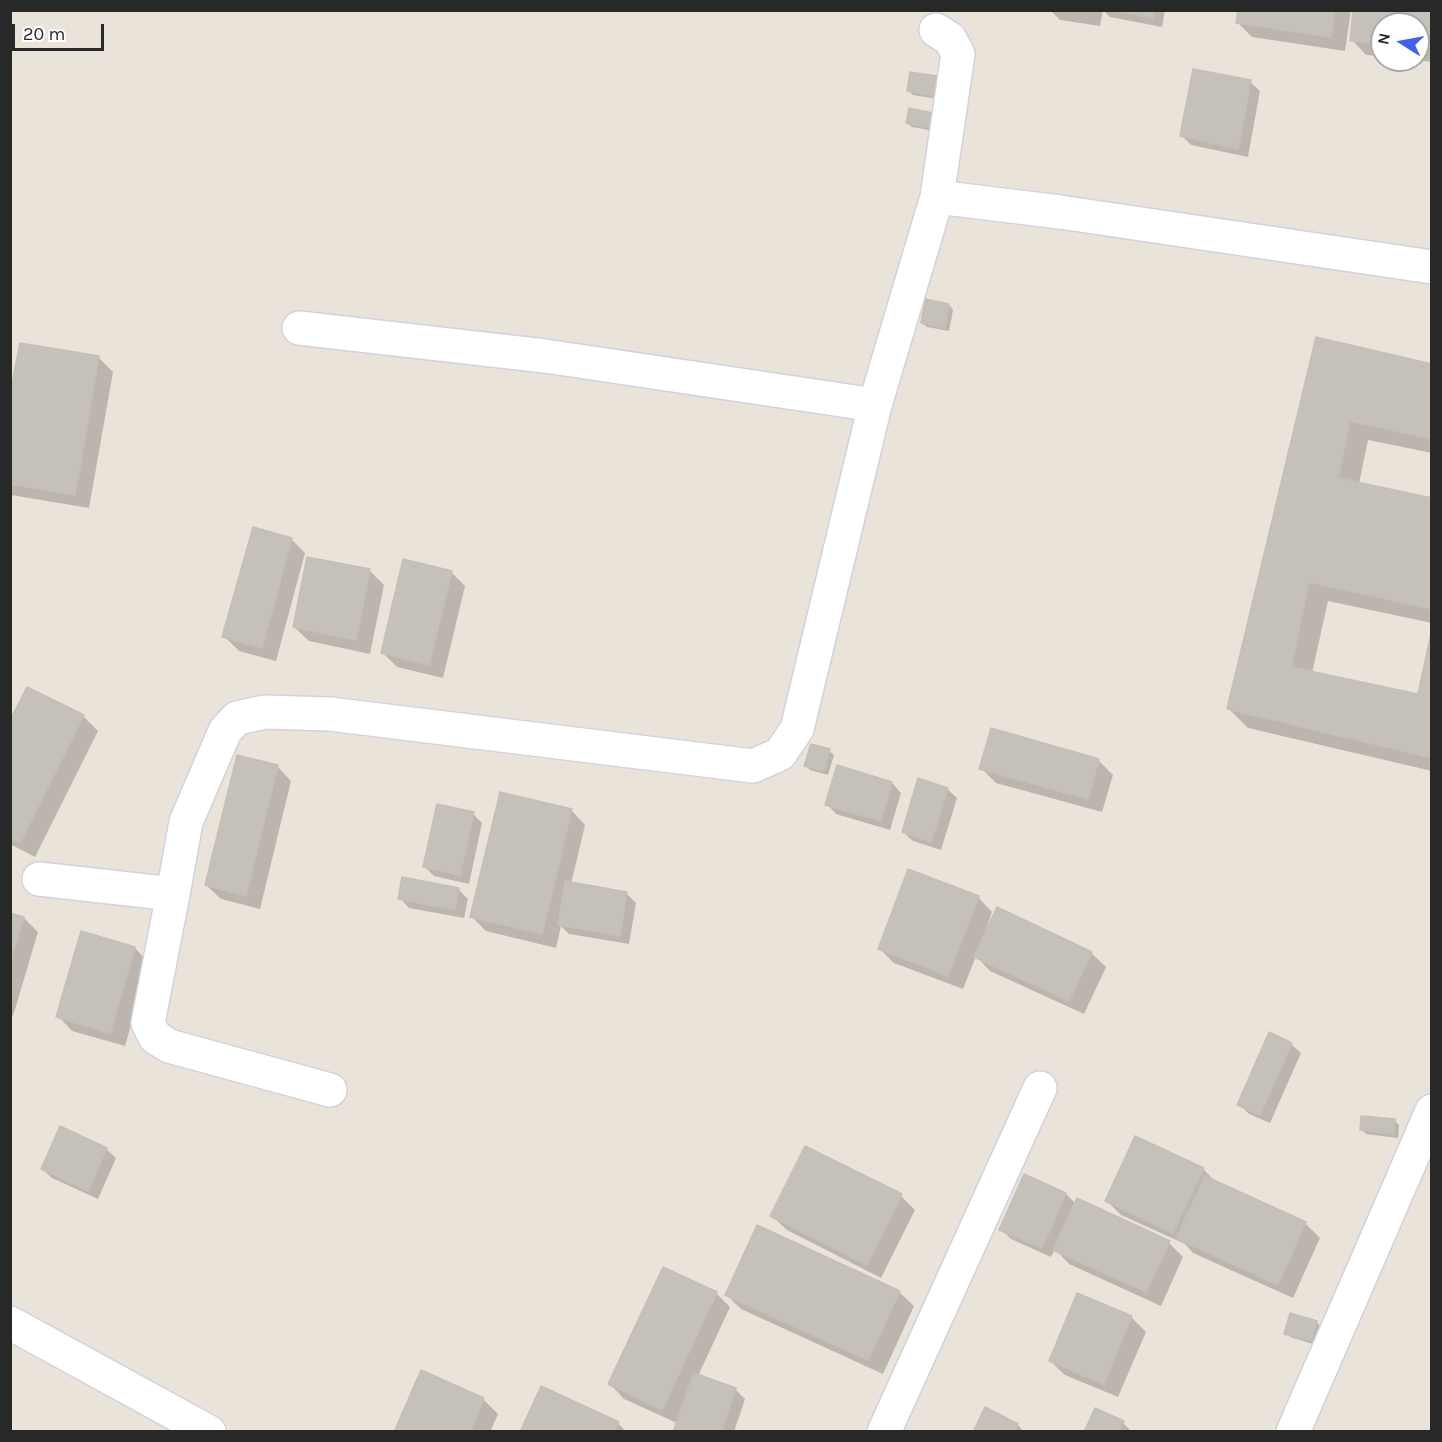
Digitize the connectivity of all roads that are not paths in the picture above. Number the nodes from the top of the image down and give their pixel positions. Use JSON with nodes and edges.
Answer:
{"nodes":[{"id":1,"x":936,"y":30,"type":"dead end"},
{"id":2,"x":937,"y":197,"type":"junction"},
{"id":3,"x":1431,"y":267,"type":"edge"},
{"id":4,"x":299,"y":328,"type":"dead end"},
{"id":5,"x":874,"y":405,"type":"junction"},
{"id":6,"x":39,"y":879,"type":"dead end"},
{"id":7,"x":173,"y":894,"type":"junction"},
{"id":8,"x":1040,"y":1088,"type":"dead end"},
{"id":9,"x":330,"y":1090,"type":"dead end"},
{"id":10,"x":1431,"y":1111,"type":"edge"},
{"id":11,"x":10,"y":1323,"type":"edge"},
{"id":12,"x":209,"y":1431,"type":"edge"},
{"id":13,"x":884,"y":1431,"type":"edge"},
{"id":14,"x":1293,"y":1431,"type":"edge"}],
"edges":[{"from":1,"to":2,"type":"street"},
{"from":2,"to":3,"type":"street"},
{"from":2,"to":5,"type":"street"},
{"from":4,"to":5,"type":"street"},
{"from":5,"to":7,"type":"street"},
{"from":6,"to":7,"type":"street"},
{"from":7,"to":9,"type":"street"},
{"from":8,"to":13,"type":"street"},
{"from":10,"to":14,"type":"street"},
{"from":11,"to":12,"type":"street"}]}
